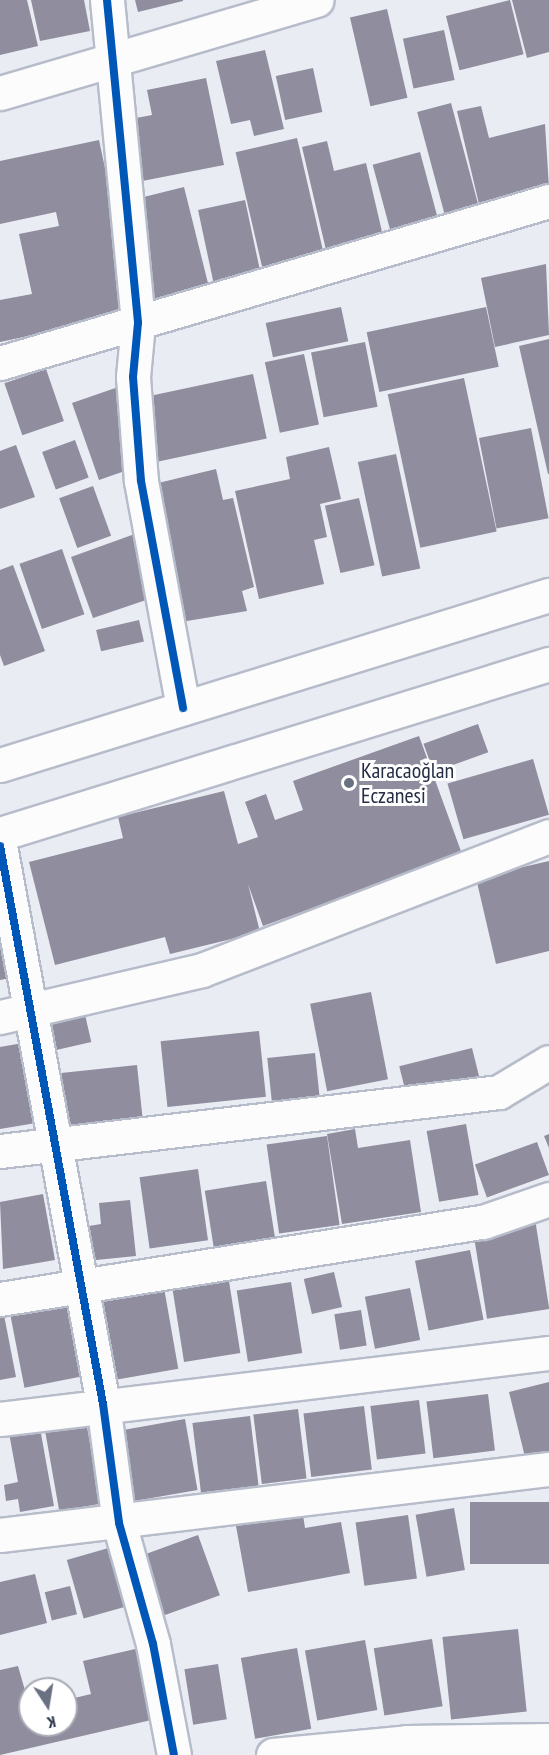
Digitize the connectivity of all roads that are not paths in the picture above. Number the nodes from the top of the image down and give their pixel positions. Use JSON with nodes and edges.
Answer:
{"nodes":[{"id":1,"x":107,"y":0,"type":"edge"},
{"id":2,"x":318,"y":0,"type":"edge"},
{"id":3,"x":112,"y":58,"type":"junction"},
{"id":4,"x":0,"y":93,"type":"edge"},
{"id":5,"x":549,"y":201,"type":"edge"},
{"id":6,"x":138,"y":323,"type":"junction"},
{"id":7,"x":0,"y":363,"type":"edge"},
{"id":8,"x":549,"y":595,"type":"edge"},
{"id":9,"x":549,"y":664,"type":"edge"},
{"id":10,"x":183,"y":708,"type":"junction"},
{"id":11,"x":0,"y":765,"type":"edge"},
{"id":12,"x":0,"y":834,"type":"edge"},
{"id":13,"x":549,"y":836,"type":"edge"},
{"id":14,"x":0,"y":846,"type":"edge"},
{"id":15,"x":15,"y":1014,"type":"edge"},
{"id":16,"x":549,"y":1062,"type":"edge"},
{"id":17,"x":54,"y":1143,"type":"junction"},
{"id":18,"x":0,"y":1151,"type":"edge"},
{"id":19,"x":549,"y":1199,"type":"edge"},
{"id":20,"x":81,"y":1288,"type":"junction"},
{"id":21,"x":0,"y":1299,"type":"edge"},
{"id":22,"x":549,"y":1353,"type":"edge"},
{"id":23,"x":103,"y":1404,"type":"junction"},
{"id":24,"x":0,"y":1419,"type":"edge"},
{"id":25,"x":549,"y":1469,"type":"edge"},
{"id":26,"x":119,"y":1523,"type":"junction"},
{"id":27,"x":0,"y":1535,"type":"edge"},
{"id":28,"x":549,"y":1740,"type":"edge"},
{"id":29,"x":174,"y":1755,"type":"edge"},
{"id":30,"x":273,"y":1755,"type":"edge"}],
"edges":[{"from":1,"to":3,"type":"street"},
{"from":2,"to":3,"type":"street"},
{"from":3,"to":4,"type":"street"},
{"from":3,"to":6,"type":"street"},
{"from":5,"to":6,"type":"street"},
{"from":6,"to":7,"type":"street"},
{"from":6,"to":10,"type":"street"},
{"from":8,"to":10,"type":"street"},
{"from":9,"to":12,"type":"street"},
{"from":10,"to":11,"type":"street"},
{"from":13,"to":15,"type":"street"},
{"from":14,"to":15,"type":"street"},
{"from":15,"to":17,"type":"street"},
{"from":16,"to":17,"type":"street"},
{"from":17,"to":18,"type":"street"},
{"from":17,"to":20,"type":"street"},
{"from":19,"to":20,"type":"street"},
{"from":20,"to":21,"type":"street"},
{"from":20,"to":23,"type":"street"},
{"from":22,"to":23,"type":"street"},
{"from":23,"to":24,"type":"street"},
{"from":23,"to":26,"type":"street"},
{"from":25,"to":26,"type":"street"},
{"from":26,"to":27,"type":"street"},
{"from":26,"to":29,"type":"street"},
{"from":28,"to":30,"type":"street"}]}
